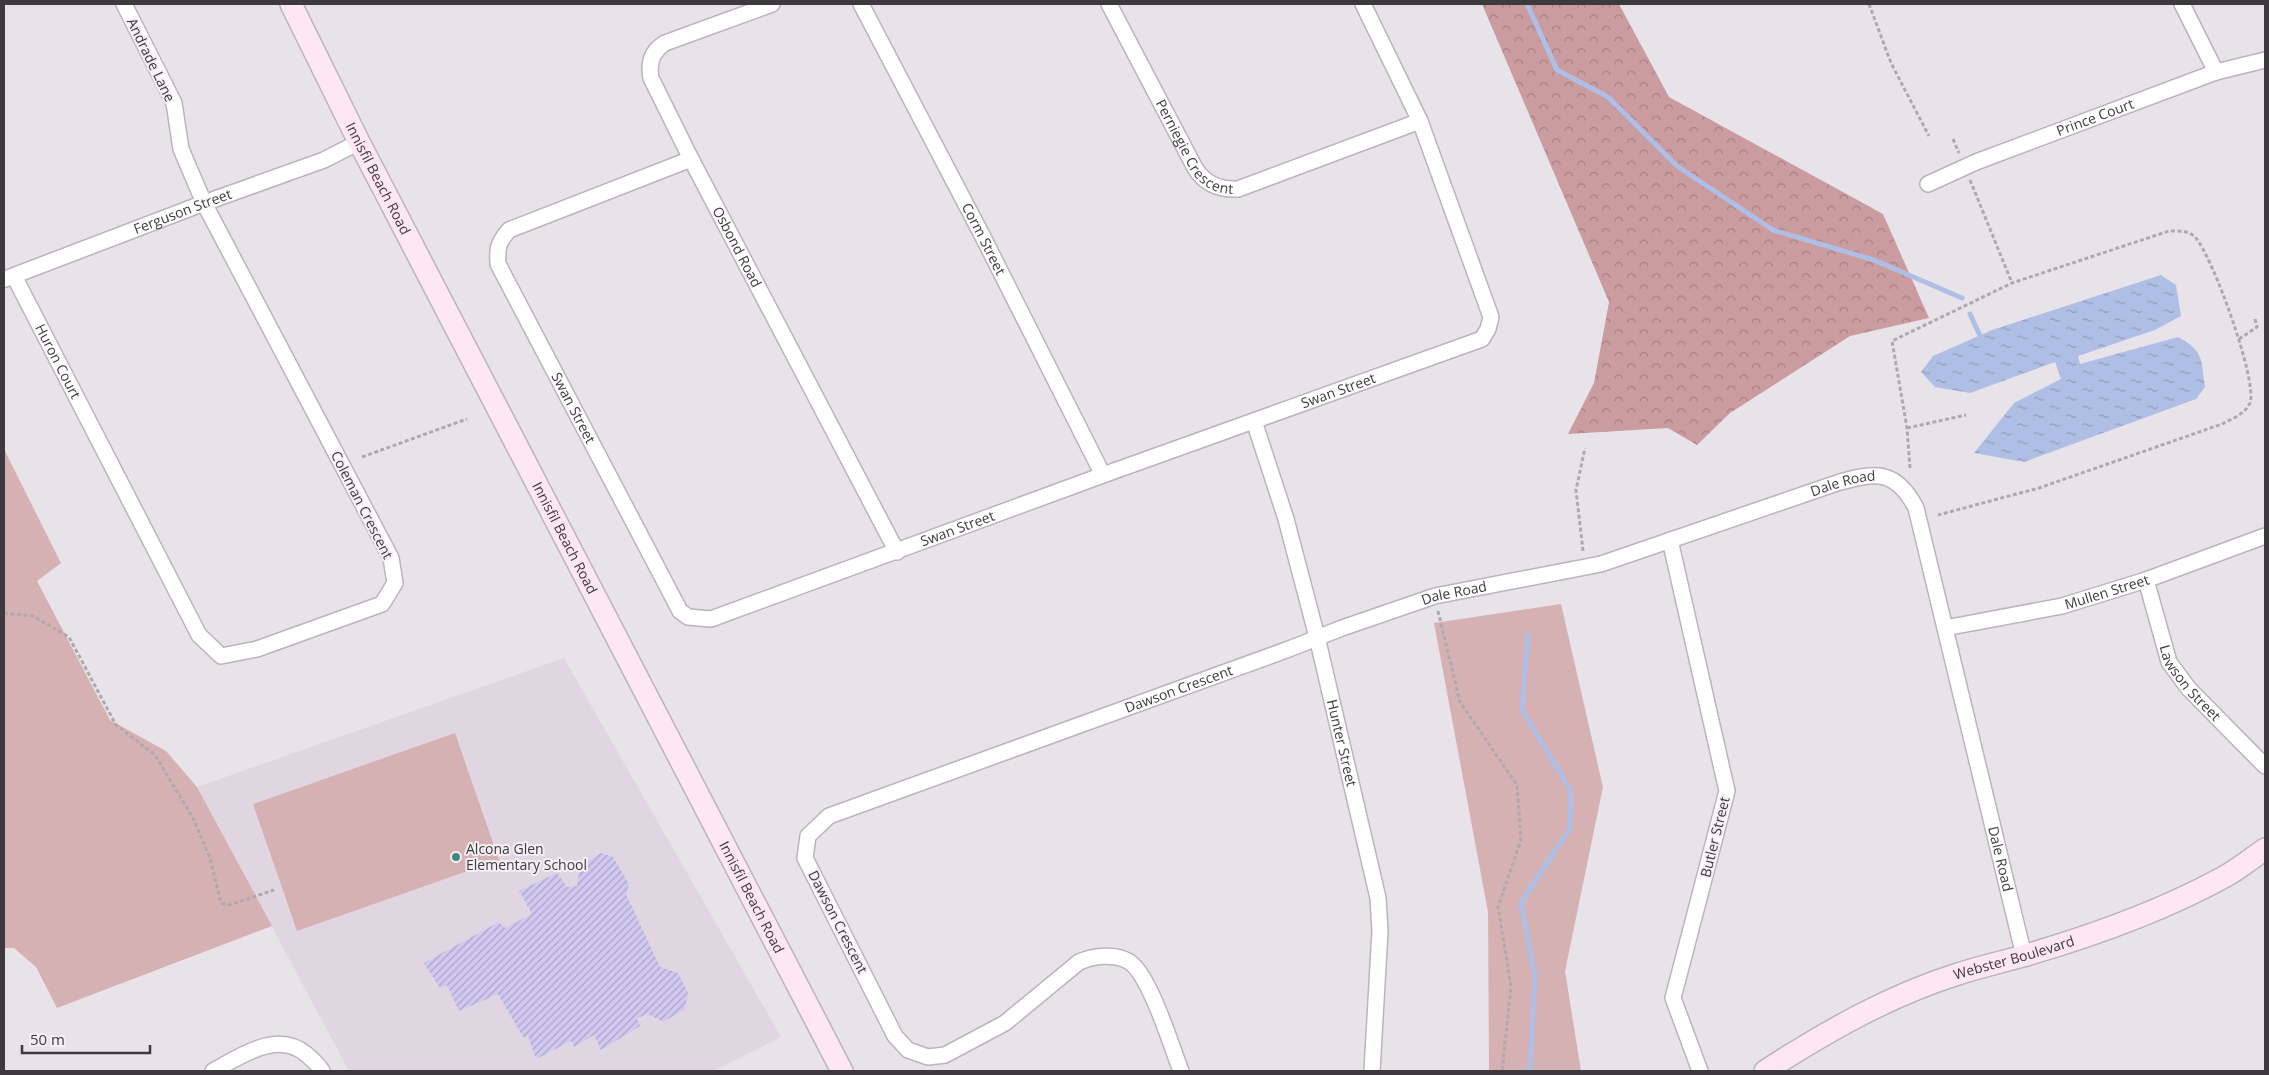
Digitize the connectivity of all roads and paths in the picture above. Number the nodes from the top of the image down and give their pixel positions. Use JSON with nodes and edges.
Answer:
{"nodes":[{"id":1,"x":124,"y":4,"type":"edge"},
{"id":2,"x":290,"y":4,"type":"edge"},
{"id":3,"x":772,"y":4,"type":"edge"},
{"id":4,"x":861,"y":4,"type":"edge"},
{"id":5,"x":1109,"y":4,"type":"edge"},
{"id":6,"x":1363,"y":4,"type":"edge"},
{"id":7,"x":1869,"y":4,"type":"edge"},
{"id":8,"x":2182,"y":4,"type":"edge"},
{"id":9,"x":2265,"y":60,"type":"edge"},
{"id":10,"x":2216,"y":72,"type":"junction"},
{"id":11,"x":1420,"y":121,"type":"junction"},
{"id":12,"x":1929,"y":136,"type":"dead end"},
{"id":13,"x":1953,"y":139,"type":"dead end"},
{"id":14,"x":360,"y":142,"type":"junction"},
{"id":15,"x":691,"y":159,"type":"junction"},
{"id":16,"x":1964,"y":168,"type":"junction"},
{"id":17,"x":1928,"y":184,"type":"dead end"},
{"id":18,"x":204,"y":203,"type":"junction"},
{"id":19,"x":9,"y":278,"type":"edge"},
{"id":20,"x":2012,"y":283,"type":"junction"},
{"id":21,"x":2255,"y":320,"type":"dead end"},
{"id":22,"x":2239,"y":339,"type":"junction"},
{"id":23,"x":1966,"y":415,"type":"dead end"},
{"id":24,"x":467,"y":419,"type":"dead end"},
{"id":25,"x":1254,"y":421,"type":"junction"},
{"id":26,"x":1907,"y":428,"type":"junction"},
{"id":27,"x":102,"y":447,"type":"joint"},
{"id":28,"x":1585,"y":448,"type":"dead end"},
{"id":29,"x":362,"y":457,"type":"dead end"},
{"id":30,"x":1910,"y":468,"type":"dead end"},
{"id":31,"x":1103,"y":475,"type":"junction"},
{"id":32,"x":1938,"y":515,"type":"dead end"},
{"id":33,"x":2265,"y":536,"type":"edge"},
{"id":34,"x":1670,"y":540,"type":"junction"},
{"id":35,"x":897,"y":552,"type":"junction"},
{"id":36,"x":1584,"y":567,"type":"junction"},
{"id":37,"x":2146,"y":580,"type":"junction"},
{"id":38,"x":1435,"y":596,"type":"junction"},
{"id":39,"x":4,"y":613,"type":"edge"},
{"id":40,"x":1944,"y":628,"type":"junction"},
{"id":41,"x":1317,"y":638,"type":"junction"},
{"id":42,"x":2265,"y":766,"type":"edge"},
{"id":43,"x":2265,"y":849,"type":"edge"},
{"id":44,"x":274,"y":890,"type":"dead end"},
{"id":45,"x":2024,"y":956,"type":"junction"},
{"id":46,"x":213,"y":1071,"type":"edge"},
{"id":47,"x":322,"y":1071,"type":"edge"},
{"id":48,"x":842,"y":1071,"type":"edge"},
{"id":49,"x":1181,"y":1071,"type":"edge"},
{"id":50,"x":1372,"y":1071,"type":"edge"},
{"id":51,"x":1502,"y":1071,"type":"edge"},
{"id":52,"x":1700,"y":1071,"type":"edge"},
{"id":53,"x":1765,"y":1071,"type":"edge"}],
"edges":[{"from":1,"to":18,"type":"street","name":"Andrade Lane"},
{"from":2,"to":14,"type":"main road","name":"Innisfil Beach Road"},
{"from":3,"to":15,"type":"street","name":"Osbond Road"},
{"from":4,"to":31,"type":"street","name":"Corm Street"},
{"from":5,"to":11,"type":"street","name":"Perniegie Crescent"},
{"from":6,"to":11,"type":"street","name":"Swan Street"},
{"from":7,"to":12,"type":"path"},
{"from":8,"to":10,"type":"street"},
{"from":9,"to":10,"type":"street","name":"Prince Court"},
{"from":10,"to":16,"type":"street","name":"Prince Court"},
{"from":11,"to":25,"type":"street","name":"Swan Street"},
{"from":13,"to":16,"type":"path"},
{"from":14,"to":18,"type":"street","name":"Ferguson Street"},
{"from":14,"to":48,"type":"main road","name":"Innisfil Beach Road"},
{"from":15,"to":35,"type":"street","name":"Osbond Road"},
{"from":15,"to":35,"type":"street","name":"Swan Street"},
{"from":16,"to":17,"type":"street","name":"Prince Court"},
{"from":16,"to":20,"type":"path"},
{"from":18,"to":19,"type":"street","name":"Ferguson Street"},
{"from":18,"to":27,"type":"street","name":"Coleman Crescent"},
{"from":19,"to":27,"type":"street","name":"Huron Court"},
{"from":20,"to":22,"type":"path"},
{"from":20,"to":26,"type":"path"},
{"from":21,"to":22,"type":"path"},
{"from":22,"to":32,"type":"path"},
{"from":23,"to":26,"type":"path"},
{"from":24,"to":29,"type":"path"},
{"from":25,"to":31,"type":"street","name":"Swan Street"},
{"from":25,"to":41,"type":"street","name":"Hunter Street"},
{"from":26,"to":30,"type":"path"},
{"from":28,"to":36,"type":"path"},
{"from":31,"to":35,"type":"street","name":"Swan Street"},
{"from":33,"to":37,"type":"street","name":"Mullen Street"},
{"from":34,"to":36,"type":"street","name":"Dale Road"},
{"from":34,"to":40,"type":"street","name":"Dale Road"},
{"from":34,"to":52,"type":"street","name":"Butler Street"},
{"from":36,"to":38,"type":"street","name":"Dale Road"},
{"from":37,"to":40,"type":"street","name":"Mullen Street"},
{"from":37,"to":42,"type":"street","name":"Lawson Street"},
{"from":38,"to":41,"type":"street","name":"Dale Road"},
{"from":38,"to":51,"type":"path"},
{"from":39,"to":44,"type":"path"},
{"from":40,"to":45,"type":"street","name":"Dale Road"},
{"from":41,"to":49,"type":"street","name":"Dawson Crescent"},
{"from":41,"to":50,"type":"street","name":"Hunter Street"},
{"from":43,"to":45,"type":"main road","name":"Webster Boulevard"},
{"from":45,"to":53,"type":"main road","name":"Webster Boulevard"},
{"from":46,"to":47,"type":"street"}]}
